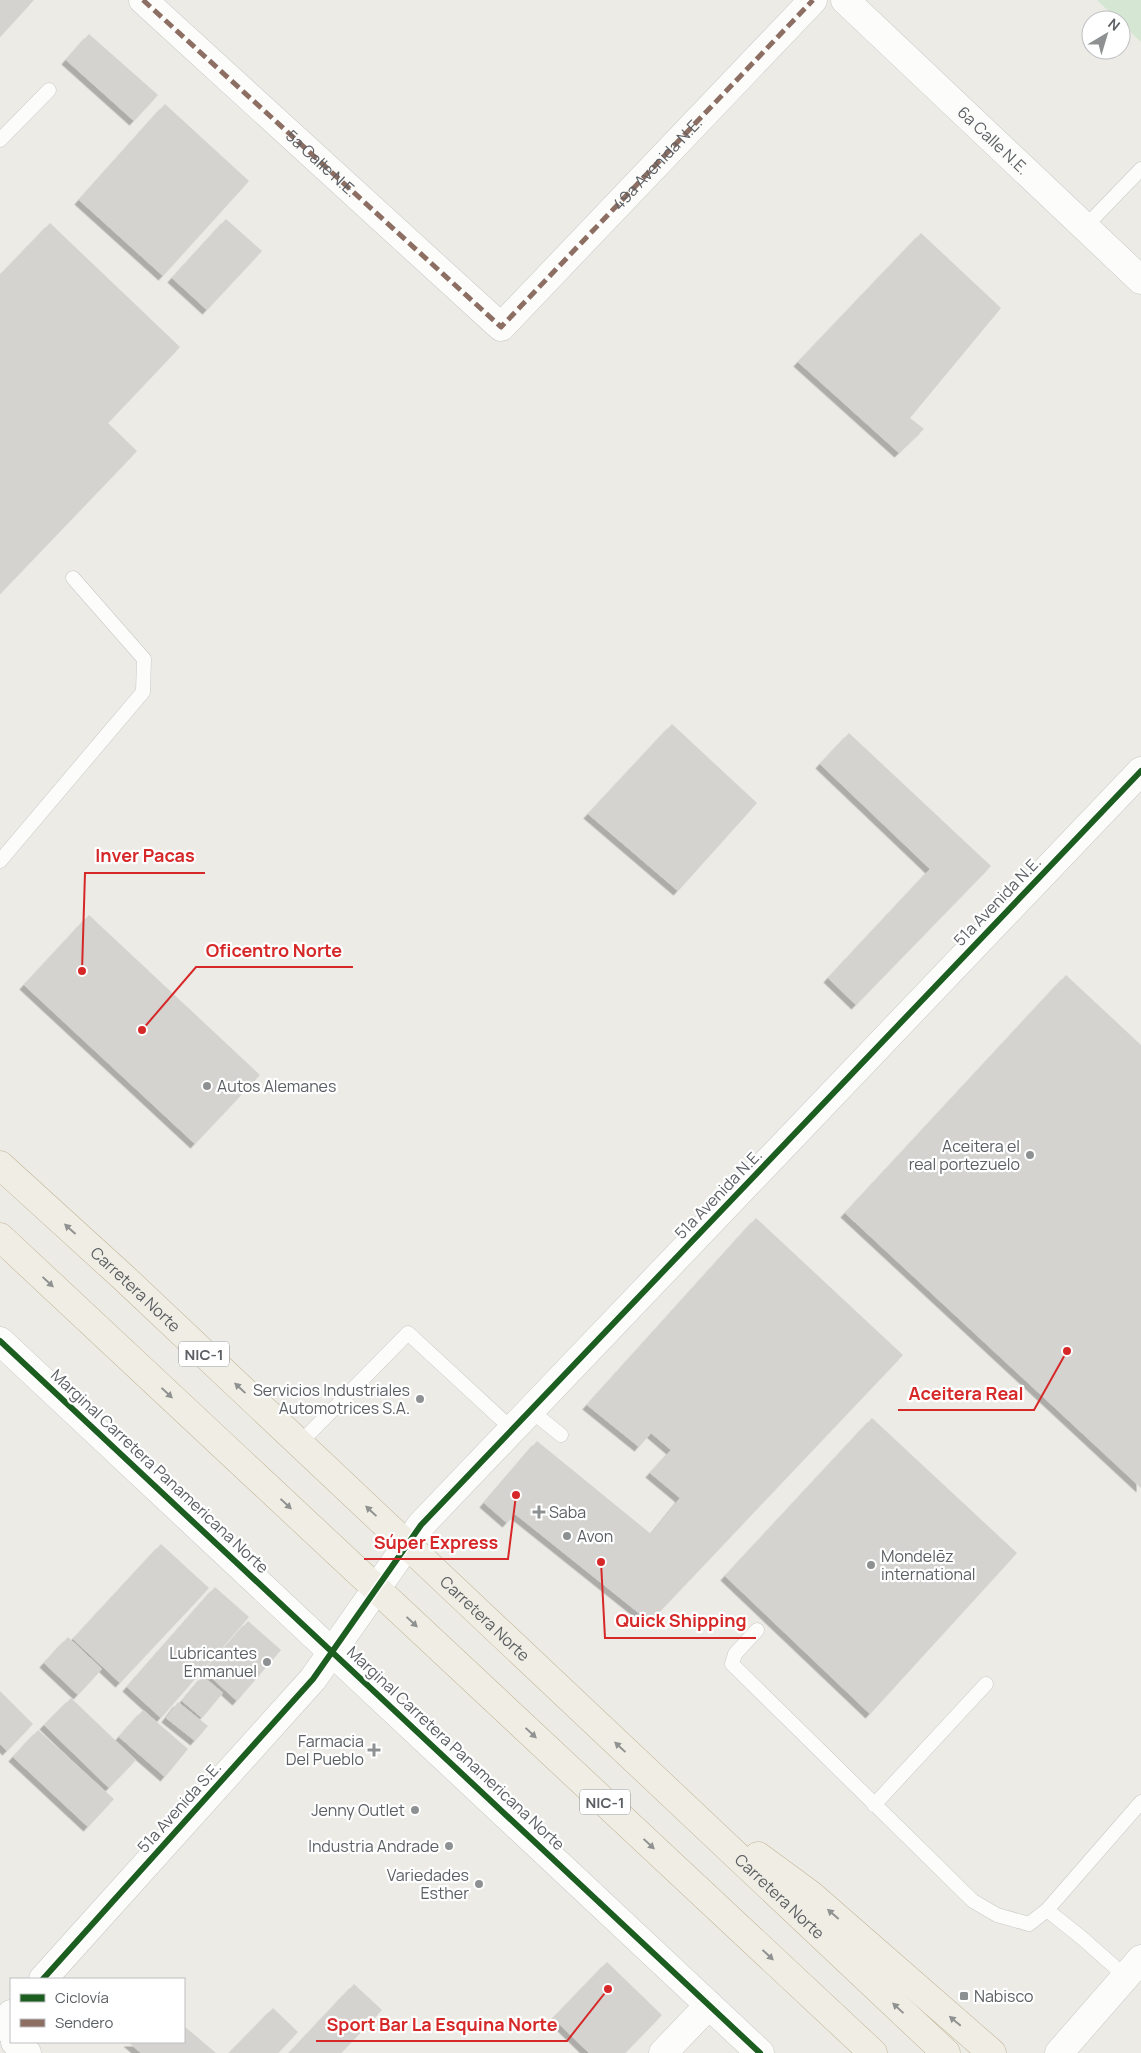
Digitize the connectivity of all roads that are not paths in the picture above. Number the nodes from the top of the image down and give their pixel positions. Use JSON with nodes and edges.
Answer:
{"nodes":[{"id":1,"x":143,"y":0,"type":"edge"},
{"id":2,"x":813,"y":0,"type":"edge"},
{"id":3,"x":845,"y":0,"type":"edge"},
{"id":4,"x":49,"y":90,"type":"dead end"},
{"id":5,"x":0,"y":140,"type":"edge"},
{"id":6,"x":1141,"y":169,"type":"edge"},
{"id":7,"x":1085,"y":227,"type":"junction"},
{"id":8,"x":1141,"y":280,"type":"edge"},
{"id":9,"x":501,"y":327,"type":"joint"},
{"id":10,"x":73,"y":578,"type":"dead end"},
{"id":11,"x":1141,"y":771,"type":"edge"},
{"id":12,"x":0,"y":861,"type":"edge"},
{"id":13,"x":0,"y":1165,"type":"edge"},
{"id":14,"x":0,"y":1237,"type":"edge"},
{"id":15,"x":0,"y":1341,"type":"edge"},
{"id":16,"x":521,"y":1419,"type":"junction"},
{"id":17,"x":561,"y":1435,"type":"dead end"},
{"id":18,"x":300,"y":1444,"type":"junction"},
{"id":19,"x":407,"y":1545,"type":"junction"},
{"id":20,"x":377,"y":1588,"type":"junction"},
{"id":21,"x":758,"y":1630,"type":"dead end"},
{"id":22,"x":332,"y":1651,"type":"junction"},
{"id":23,"x":986,"y":1684,"type":"dead end"},
{"id":24,"x":656,"y":1781,"type":"junction"},
{"id":25,"x":1141,"y":1802,"type":"edge"},
{"id":26,"x":874,"y":1805,"type":"junction"},
{"id":27,"x":1047,"y":1910,"type":"junction"},
{"id":28,"x":1133,"y":1967,"type":"edge"},
{"id":29,"x":44,"y":1978,"type":"edge"},
{"id":30,"x":709,"y":2005,"type":"junction"},
{"id":31,"x":10,"y":2015,"type":"edge"},
{"id":32,"x":832,"y":2016,"type":"junction"},
{"id":33,"x":0,"y":2027,"type":"edge"},
{"id":34,"x":10,"y":2038,"type":"edge"},
{"id":35,"x":16,"y":2043,"type":"edge"},
{"id":36,"x":27,"y":2053,"type":"edge"},
{"id":37,"x":663,"y":2053,"type":"edge"},
{"id":38,"x":760,"y":2053,"type":"edge"},
{"id":39,"x":862,"y":2053,"type":"edge"},
{"id":40,"x":873,"y":2053,"type":"edge"},
{"id":41,"x":946,"y":2053,"type":"edge"},
{"id":42,"x":992,"y":2053,"type":"edge"},
{"id":43,"x":1059,"y":2053,"type":"edge"}],
"edges":[{"from":1,"to":9,"type":"street","name":"5a Calle N.E."},
{"from":2,"to":9,"type":"street","name":"49a Avenida N.E."},
{"from":3,"to":7,"type":"street","name":"6a Calle N.E."},
{"from":4,"to":5,"type":"lane"},
{"from":6,"to":7,"type":"lane"},
{"from":7,"to":8,"type":"street","name":"6a Calle N.E."},
{"from":10,"to":12,"type":"lane"},
{"from":11,"to":16,"type":"street","name":"51a Avenida N.E."},
{"from":18,"to":13,"type":"highway","name":"Carretera Norte","number":"NIC-1","one_way":true},
{"from":14,"to":20,"type":"highway","number":"NIC-1","one_way":true},
{"from":15,"to":22,"type":"street","name":"Marginal Carretera Panamericana Norte"},
{"from":16,"to":17,"type":"lane"},
{"from":16,"to":18,"type":"lane"},
{"from":16,"to":19,"type":"street","name":"51a Avenida N.E."},
{"from":19,"to":18,"type":"highway","name":"Carretera Norte","number":"NIC-1","one_way":true},
{"from":19,"to":20,"type":"street","name":"51a Avenida N.E."},
{"from":24,"to":19,"type":"highway","name":"Carretera Norte","number":"NIC-1","one_way":true},
{"from":20,"to":22,"type":"street","name":"51a Avenida N.E."},
{"from":20,"to":32,"type":"highway","number":"NIC-1","one_way":true},
{"from":21,"to":26,"type":"lane"},
{"from":22,"to":29,"type":"street","name":"51a Avenida S.E."},
{"from":22,"to":30,"type":"street","name":"Marginal Carretera Panamericana Norte"},
{"from":23,"to":26,"type":"lane"},
{"from":41,"to":24,"type":"highway","name":"Carretera Norte","number":"NIC-1","one_way":true},
{"from":42,"to":24,"type":"highway","one_way":true},
{"from":25,"to":27,"type":"lane"},
{"from":26,"to":27,"type":"lane"},
{"from":27,"to":28,"type":"lane"},
{"from":28,"to":43,"type":"street"},
{"from":30,"to":37,"type":"street"},
{"from":30,"to":38,"type":"street","name":"Marginal Carretera Panamericana Norte"},
{"from":31,"to":33,"type":"street"},
{"from":32,"to":39,"type":"highway"},
{"from":32,"to":40,"type":"highway","number":"NIC-1"},
{"from":33,"to":34,"type":"street"},
{"from":35,"to":36,"type":"street"}]}
